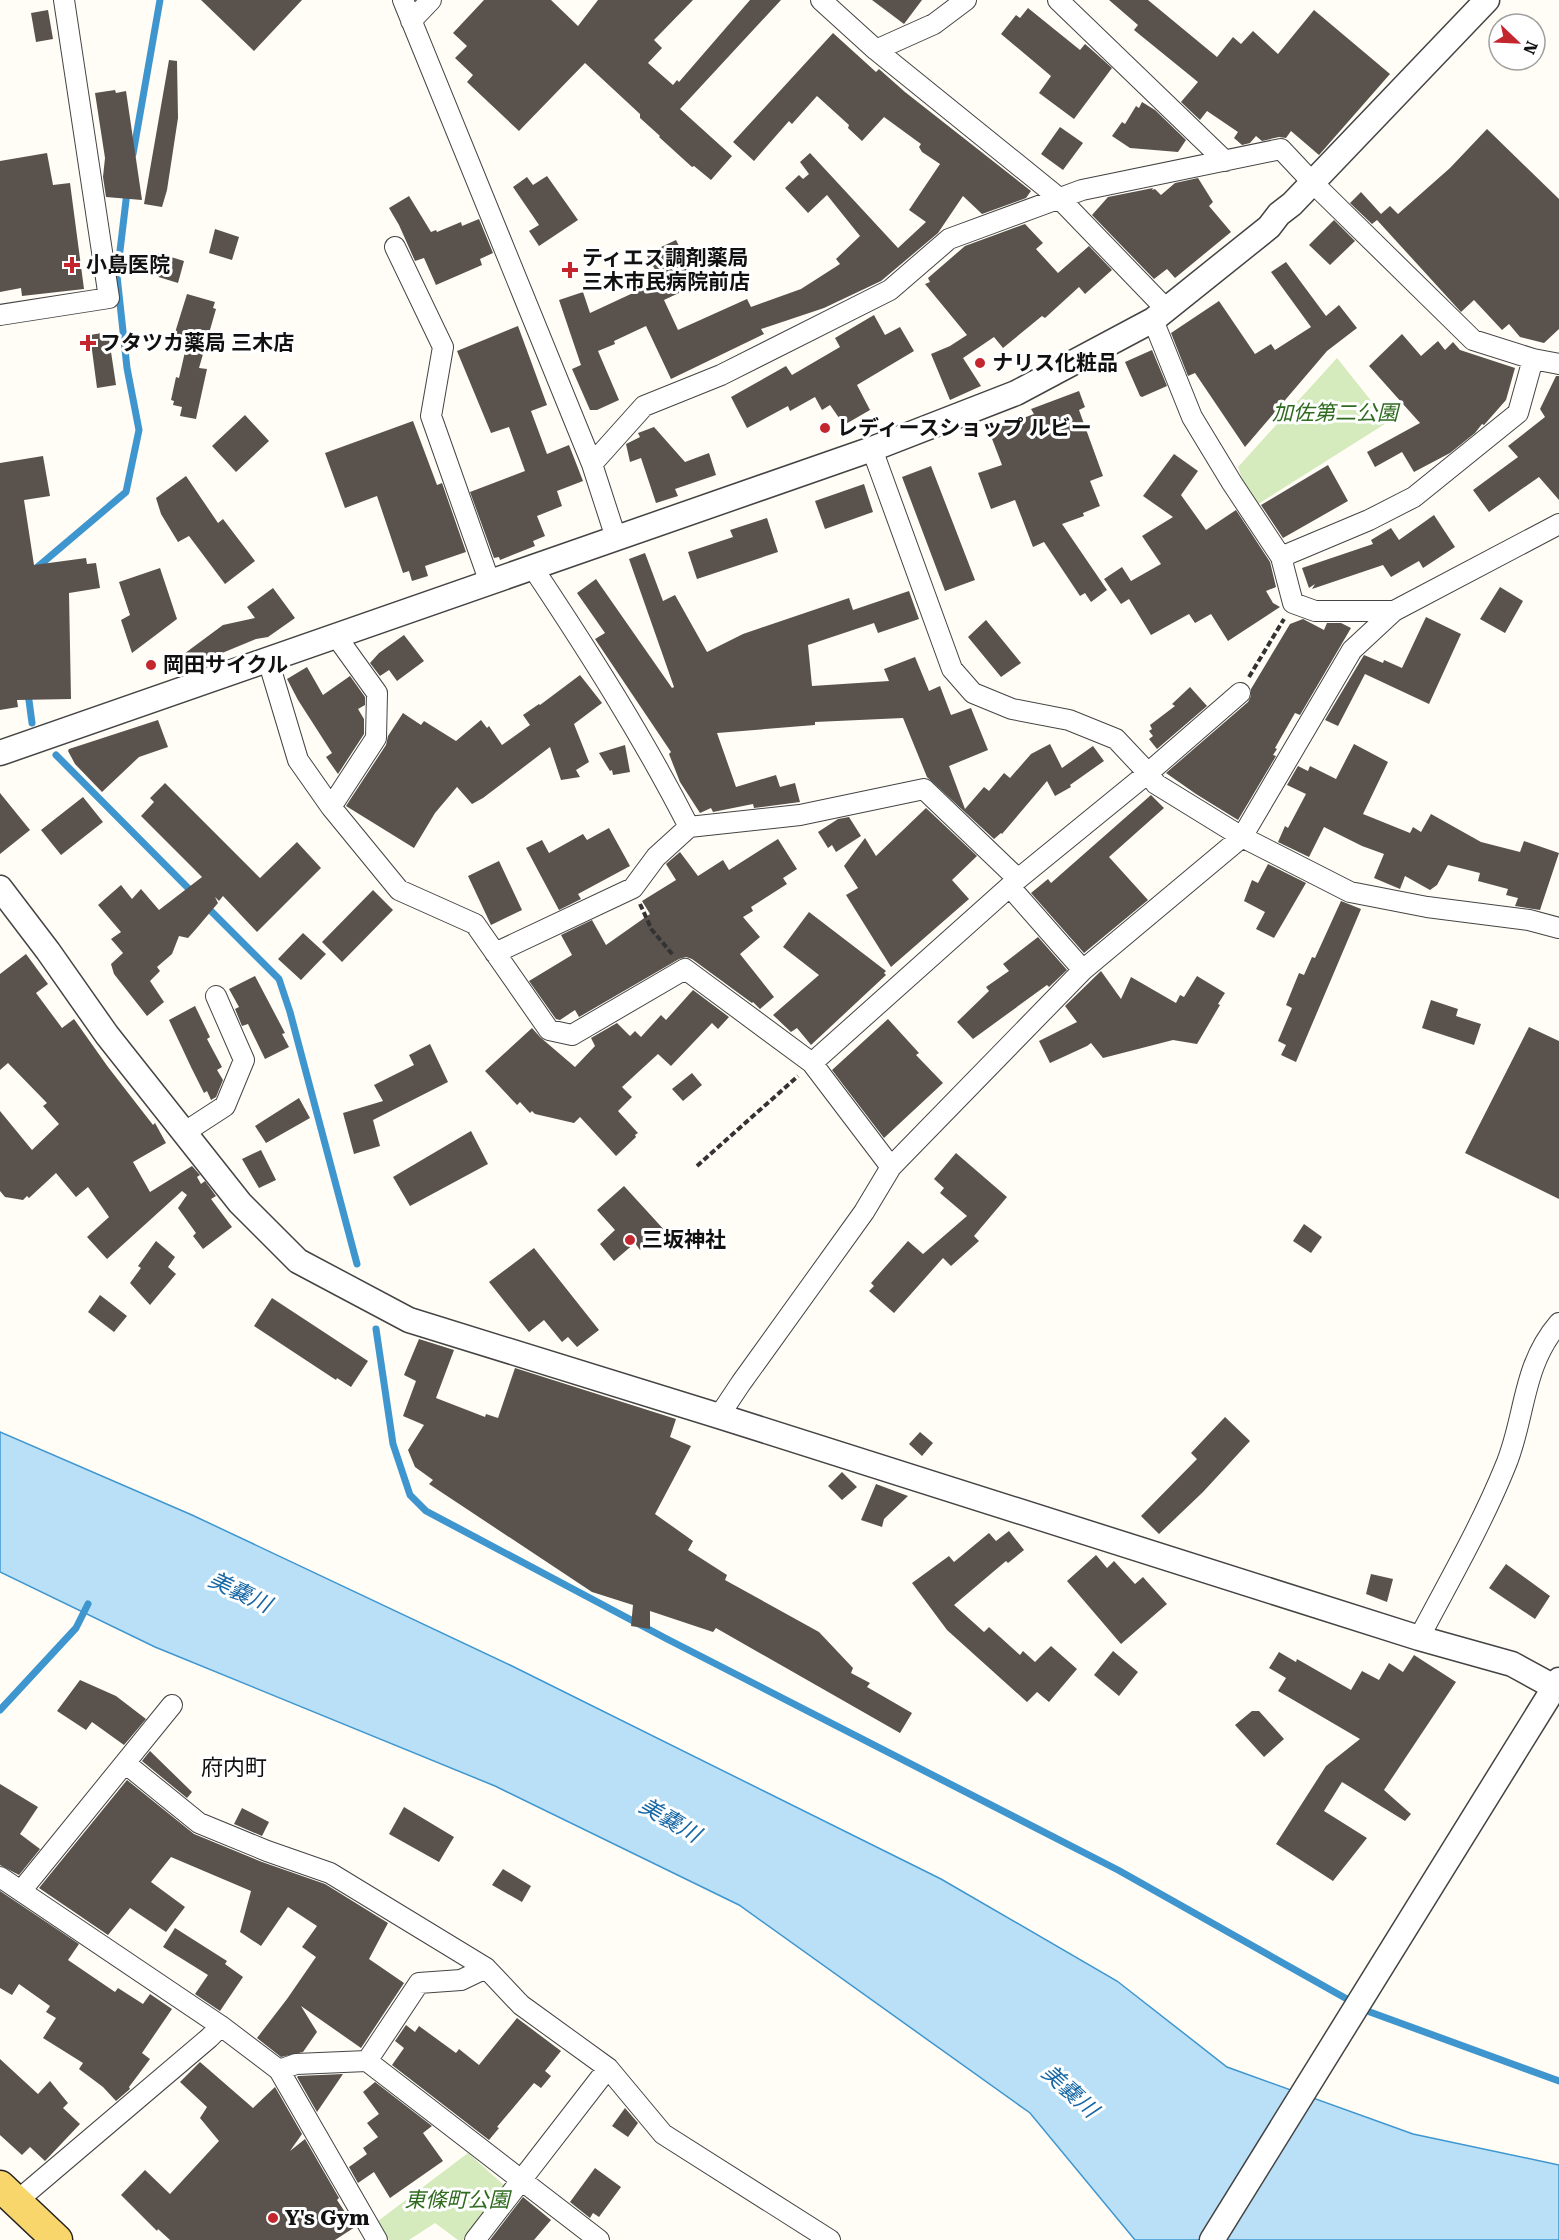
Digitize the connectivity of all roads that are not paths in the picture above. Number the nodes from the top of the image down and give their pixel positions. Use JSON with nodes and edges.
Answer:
{"nodes":[{"id":1,"x":64,"y":0,"type":"edge"},
{"id":2,"x":403,"y":0,"type":"edge"},
{"id":3,"x":431,"y":0,"type":"edge"},
{"id":4,"x":821,"y":0,"type":"edge"},
{"id":5,"x":966,"y":0,"type":"edge"},
{"id":6,"x":1058,"y":0,"type":"edge"},
{"id":7,"x":1488,"y":0,"type":"edge"},
{"id":8,"x":411,"y":21,"type":"junction"},
{"id":9,"x":876,"y":50,"type":"junction"},
{"id":10,"x":1226,"y":161,"type":"junction"},
{"id":11,"x":1313,"y":183,"type":"junction"},
{"id":12,"x":1059,"y":198,"type":"junction"},
{"id":13,"x":395,"y":247,"type":"dead end"},
{"id":14,"x":0,"y":315,"type":"edge"},
{"id":15,"x":1160,"y":315,"type":"junction"},
{"id":16,"x":1533,"y":359,"type":"junction"},
{"id":17,"x":1559,"y":364,"type":"edge"},
{"id":18,"x":873,"y":449,"type":"junction"},
{"id":19,"x":592,"y":464,"type":"junction"},
{"id":20,"x":1559,"y":524,"type":"edge"},
{"id":21,"x":616,"y":538,"type":"junction"},
{"id":22,"x":1281,"y":556,"type":"junction"},
{"id":23,"x":533,"y":568,"type":"junction"},
{"id":24,"x":490,"y":583,"type":"junction"},
{"id":25,"x":1394,"y":611,"type":"junction"},
{"id":26,"x":336,"y":636,"type":"junction"},
{"id":27,"x":268,"y":660,"type":"junction"},
{"id":28,"x":1240,"y":693,"type":"road end"},
{"id":29,"x":0,"y":753,"type":"edge"},
{"id":30,"x":1148,"y":772,"type":"junction"},
{"id":31,"x":331,"y":807,"type":"junction"},
{"id":32,"x":689,"y":827,"type":"junction"},
{"id":33,"x":1242,"y":837,"type":"junction"},
{"id":34,"x":1014,"y":883,"type":"junction"},
{"id":35,"x":0,"y":888,"type":"edge"},
{"id":36,"x":1559,"y":928,"type":"edge"},
{"id":37,"x":495,"y":953,"type":"junction"},
{"id":38,"x":1083,"y":970,"type":"junction"},
{"id":39,"x":216,"y":996,"type":"dead end"},
{"id":40,"x":812,"y":1063,"type":"junction"},
{"id":41,"x":185,"y":1132,"type":"junction"},
{"id":42,"x":891,"y":1167,"type":"junction"},
{"id":43,"x":1559,"y":1323,"type":"edge"},
{"id":44,"x":719,"y":1416,"type":"junction"},
{"id":45,"x":1419,"y":1638,"type":"junction"},
{"id":46,"x":1557,"y":1686,"type":"edge"},
{"id":47,"x":172,"y":1705,"type":"dead end"},
{"id":48,"x":125,"y":1763,"type":"junction"},
{"id":49,"x":0,"y":1877,"type":"edge"},
{"id":50,"x":21,"y":1891,"type":"junction"},
{"id":51,"x":486,"y":1968,"type":"junction"},
{"id":52,"x":221,"y":2026,"type":"junction"},
{"id":53,"x":367,"y":2061,"type":"junction"},
{"id":54,"x":608,"y":2068,"type":"junction"},
{"id":55,"x":279,"y":2070,"type":"junction"},
{"id":56,"x":520,"y":2180,"type":"junction"},
{"id":57,"x":9,"y":2193,"type":"edge"},
{"id":58,"x":57,"y":2240,"type":"edge"},
{"id":59,"x":377,"y":2240,"type":"edge"},
{"id":60,"x":475,"y":2240,"type":"edge"},
{"id":61,"x":599,"y":2240,"type":"edge"},
{"id":62,"x":830,"y":2240,"type":"edge"},
{"id":63,"x":1212,"y":2240,"type":"edge"}],
"edges":[{"from":1,"to":14,"type":"street"},
{"from":2,"to":8,"type":"street"},
{"from":3,"to":8,"type":"street"},
{"from":4,"to":9,"type":"street"},
{"from":5,"to":9,"type":"street"},
{"from":6,"to":10,"type":"street"},
{"from":7,"to":11,"type":"street"},
{"from":8,"to":19,"type":"street"},
{"from":9,"to":12,"type":"street"},
{"from":10,"to":11,"type":"street"},
{"from":10,"to":12,"type":"street"},
{"from":11,"to":15,"type":"street"},
{"from":11,"to":16,"type":"street"},
{"from":12,"to":15,"type":"street"},
{"from":12,"to":19,"type":"street"},
{"from":13,"to":24,"type":"street"},
{"from":15,"to":18,"type":"street"},
{"from":15,"to":22,"type":"street"},
{"from":16,"to":17,"type":"street"},
{"from":16,"to":22,"type":"street"},
{"from":18,"to":21,"type":"street"},
{"from":18,"to":30,"type":"street"},
{"from":19,"to":21,"type":"street"},
{"from":20,"to":25,"type":"street"},
{"from":21,"to":23,"type":"street"},
{"from":22,"to":25,"type":"street"},
{"from":23,"to":24,"type":"street"},
{"from":23,"to":32,"type":"street"},
{"from":24,"to":26,"type":"street"},
{"from":25,"to":33,"type":"street"},
{"from":26,"to":27,"type":"street"},
{"from":26,"to":31,"type":"street"},
{"from":27,"to":29,"type":"street"},
{"from":27,"to":31,"type":"street"},
{"from":28,"to":30,"type":"street"},
{"from":30,"to":33,"type":"street"},
{"from":30,"to":34,"type":"street"},
{"from":31,"to":37,"type":"street"},
{"from":32,"to":34,"type":"street"},
{"from":32,"to":37,"type":"street"},
{"from":33,"to":36,"type":"street"},
{"from":33,"to":38,"type":"street"},
{"from":34,"to":38,"type":"street"},
{"from":34,"to":40,"type":"street"},
{"from":35,"to":41,"type":"street"},
{"from":37,"to":40,"type":"street"},
{"from":38,"to":42,"type":"street"},
{"from":39,"to":41,"type":"street"},
{"from":40,"to":42,"type":"street"},
{"from":41,"to":44,"type":"street"},
{"from":42,"to":44,"type":"street"},
{"from":43,"to":45,"type":"street"},
{"from":44,"to":45,"type":"street"},
{"from":45,"to":46,"type":"street"},
{"from":46,"to":63,"type":"street"},
{"from":47,"to":48,"type":"street"},
{"from":48,"to":50,"type":"street"},
{"from":48,"to":51,"type":"street"},
{"from":49,"to":50,"type":"street"},
{"from":50,"to":52,"type":"street"},
{"from":51,"to":53,"type":"street"},
{"from":51,"to":54,"type":"street"},
{"from":52,"to":55,"type":"street"},
{"from":52,"to":57,"type":"street"},
{"from":53,"to":55,"type":"street"},
{"from":53,"to":56,"type":"street"},
{"from":54,"to":56,"type":"street"},
{"from":54,"to":62,"type":"street"},
{"from":55,"to":59,"type":"street"},
{"from":56,"to":60,"type":"street"},
{"from":56,"to":61,"type":"street"},
{"from":57,"to":58,"type":"main road"}]}
